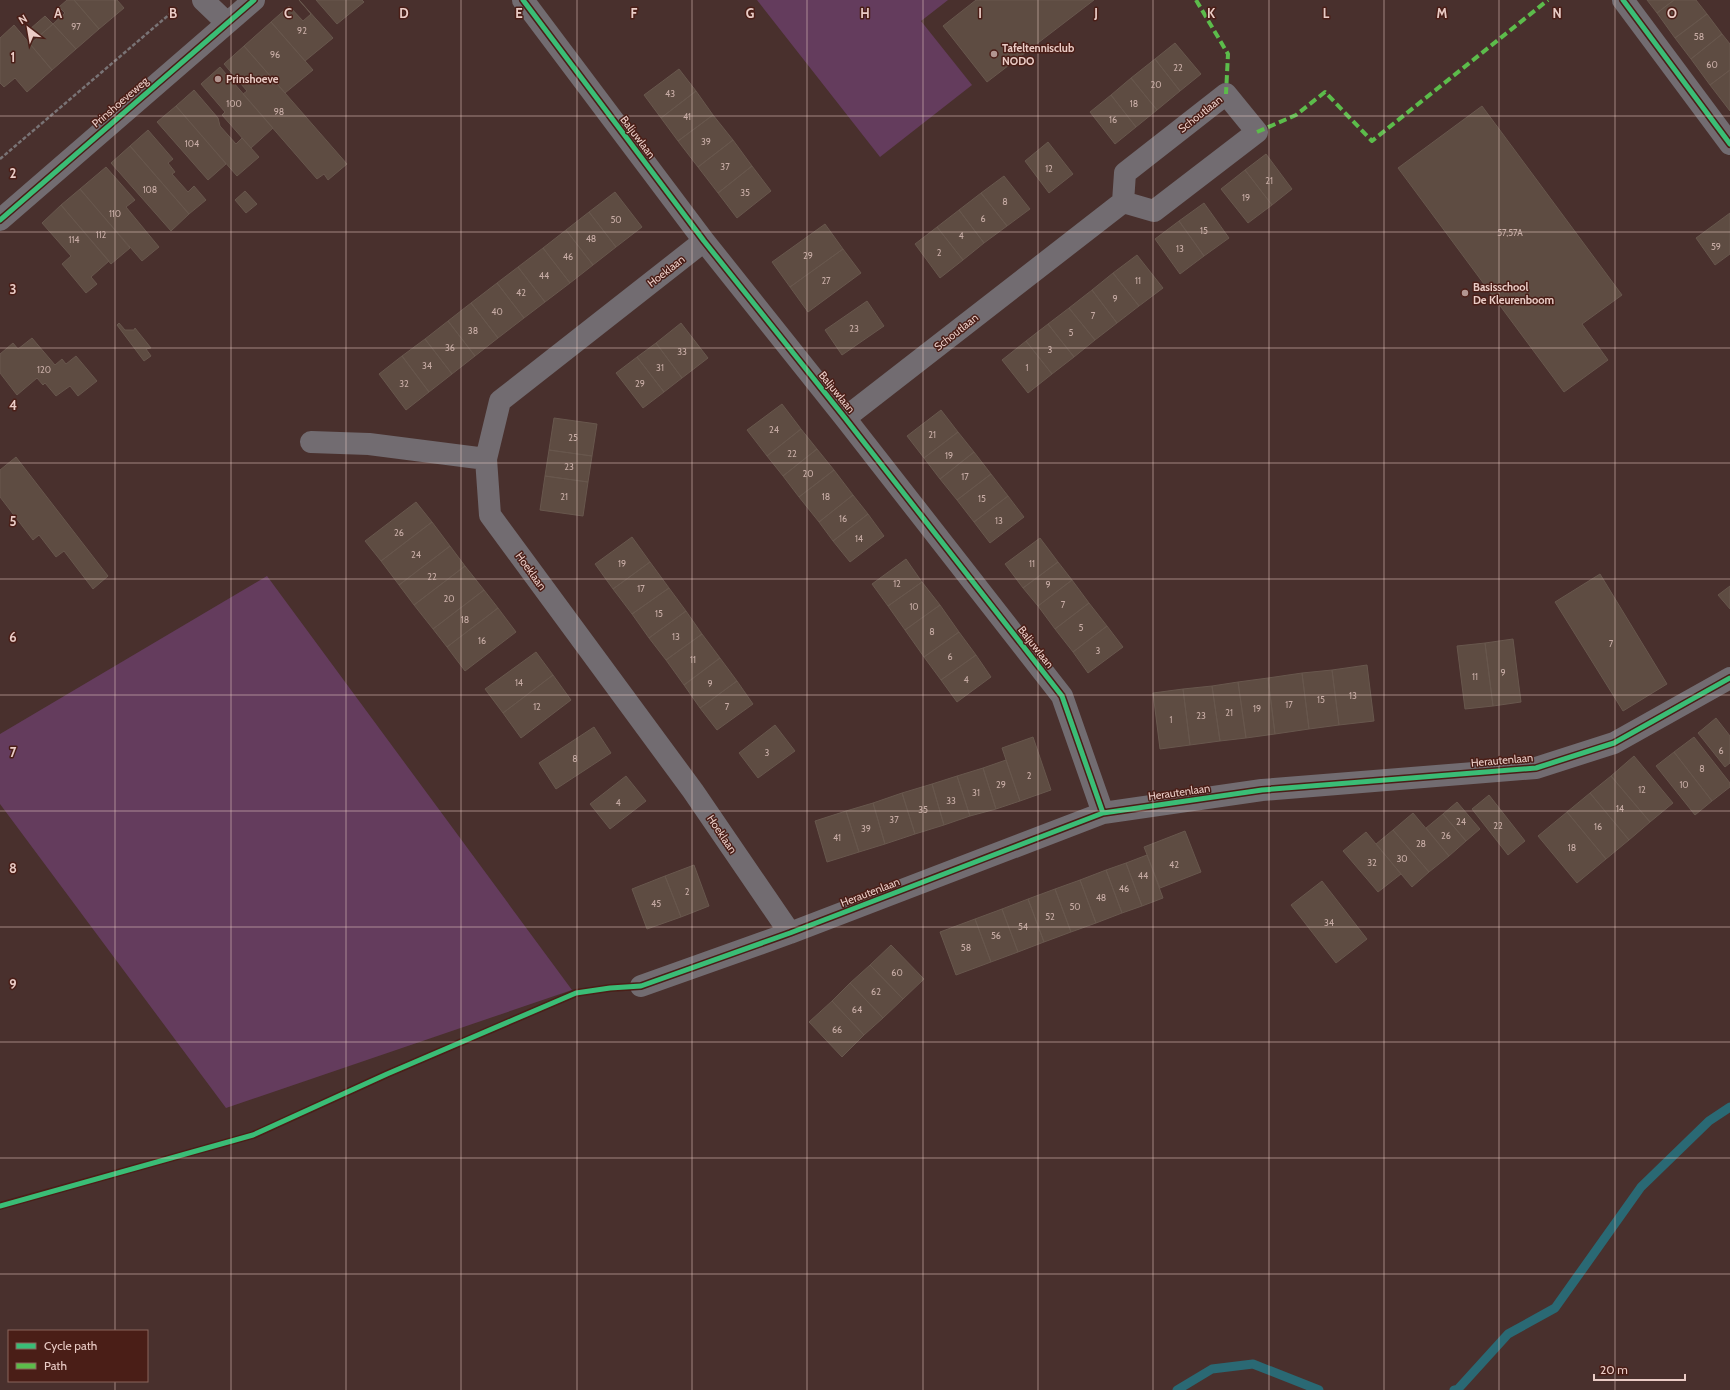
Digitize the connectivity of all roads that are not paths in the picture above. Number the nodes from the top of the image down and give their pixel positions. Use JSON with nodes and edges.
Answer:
{"nodes":[{"id":1,"x":254,"y":0,"type":"edge"},
{"id":2,"x":523,"y":0,"type":"edge"},
{"id":3,"x":1623,"y":0,"type":"edge"},
{"id":4,"x":193,"y":2,"type":"edge"},
{"id":5,"x":227,"y":23,"type":"junction"},
{"id":6,"x":1730,"y":144,"type":"edge"},
{"id":7,"x":1123,"y":202,"type":"junction"},
{"id":8,"x":0,"y":220,"type":"edge"},
{"id":9,"x":704,"y":241,"type":"junction"},
{"id":10,"x":845,"y":418,"type":"junction"},
{"id":11,"x":311,"y":442,"type":"dead end"},
{"id":12,"x":486,"y":459,"type":"junction"},
{"id":13,"x":1730,"y":678,"type":"edge"},
{"id":14,"x":1103,"y":813,"type":"junction"},
{"id":15,"x":790,"y":933,"type":"junction"},
{"id":16,"x":641,"y":986,"type":"dead end"}],
"edges":[{"from":1,"to":5,"type":"street","name":"Prinshoeveweg"},
{"from":2,"to":9,"type":"street","name":"Baljuwlaan"},
{"from":3,"to":6,"type":"street"},
{"from":4,"to":5,"type":"street"},
{"from":5,"to":8,"type":"street","name":"Prinshoeveweg"},
{"from":7,"to":7,"type":"street","name":"Schoutlaan"},
{"from":7,"to":10,"type":"street","name":"Schoutlaan"},
{"from":9,"to":10,"type":"street","name":"Baljuwlaan"},
{"from":9,"to":12,"type":"street","name":"Hoeklaan"},
{"from":10,"to":14,"type":"street","name":"Baljuwlaan"},
{"from":11,"to":12,"type":"street"},
{"from":12,"to":15,"type":"street","name":"Hoeklaan"},
{"from":13,"to":14,"type":"street","name":"Herautenlaan"},
{"from":14,"to":15,"type":"street","name":"Herautenlaan"},
{"from":15,"to":16,"type":"street","name":"Herautenlaan"}]}
